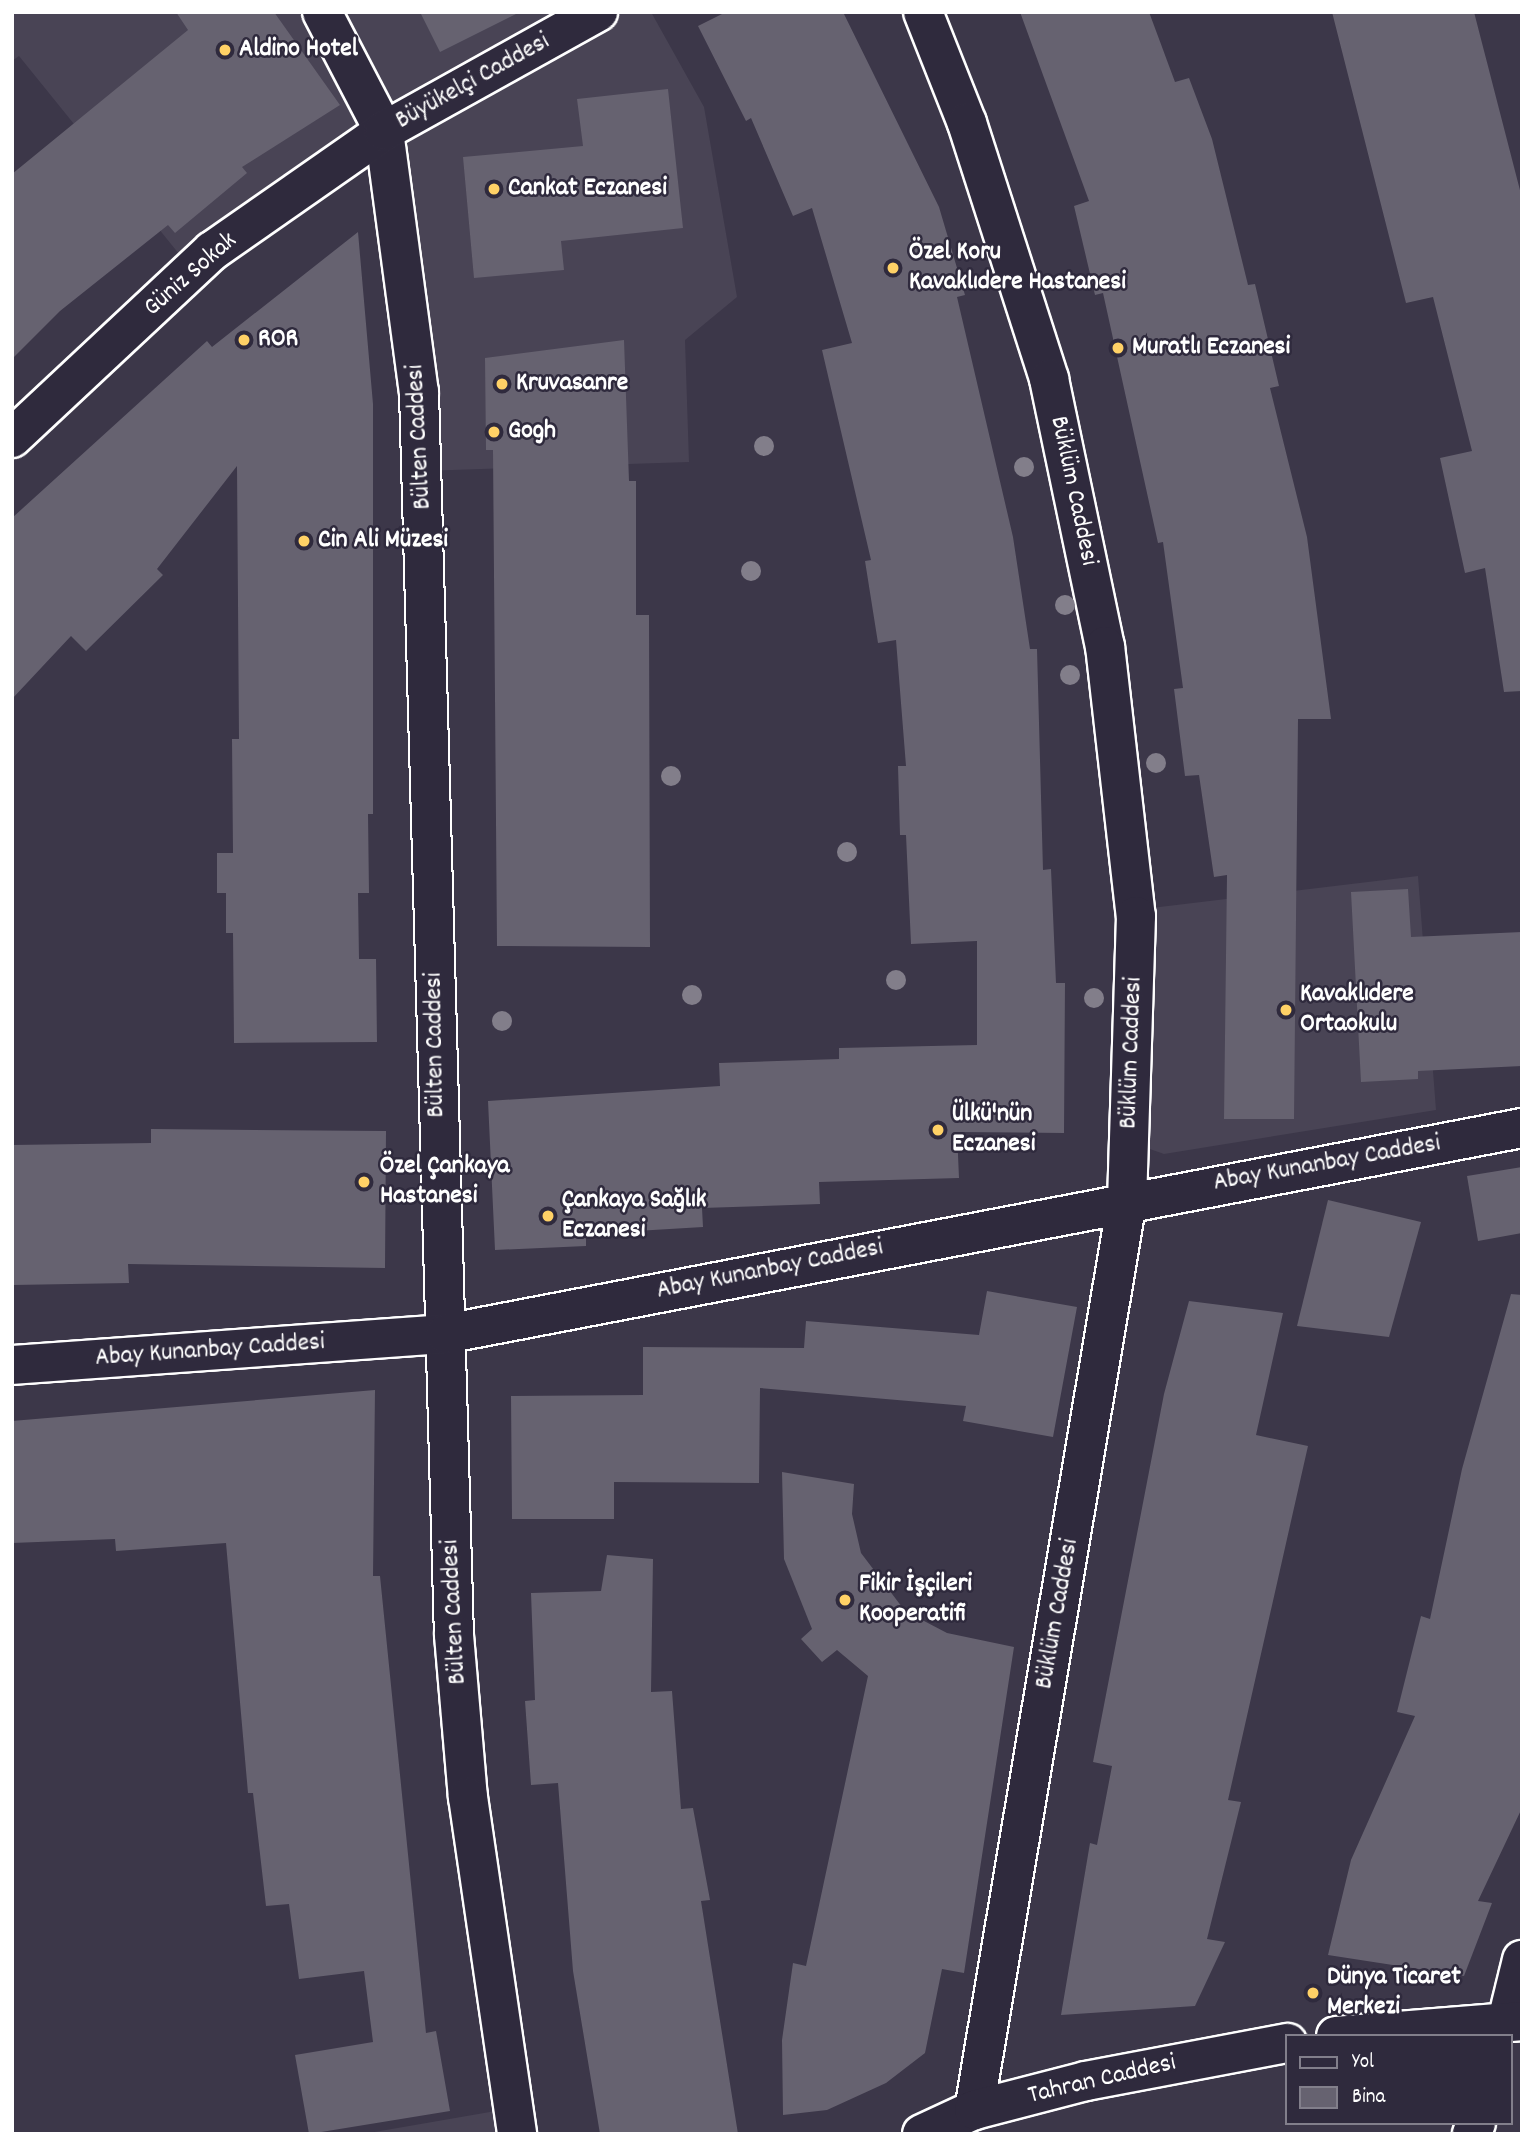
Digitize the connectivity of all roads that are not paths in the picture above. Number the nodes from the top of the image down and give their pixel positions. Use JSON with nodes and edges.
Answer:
{"nodes":[{"id":1,"x":322,"y":12,"type":"edge"},
{"id":2,"x":598,"y":12,"type":"edge"},
{"id":3,"x":923,"y":12,"type":"edge"},
{"id":4,"x":384,"y":131,"type":"junction"},
{"id":5,"x":12,"y":438,"type":"edge"},
{"id":6,"x":1522,"y":1128,"type":"edge"},
{"id":7,"x":1127,"y":1201,"type":"junction"},
{"id":8,"x":445,"y":1334,"type":"junction"},
{"id":9,"x":12,"y":1366,"type":"edge"},
{"id":10,"x":1522,"y":1960,"type":"edge"},
{"id":11,"x":1510,"y":2026,"type":"edge"},
{"id":12,"x":1371,"y":2034,"type":"edge"},
{"id":13,"x":1286,"y":2043,"type":"edge"},
{"id":14,"x":974,"y":2110,"type":"junction"},
{"id":15,"x":517,"y":2134,"type":"edge"},
{"id":16,"x":922,"y":2134,"type":"edge"}],
"edges":[{"from":1,"to":4,"type":"street","name":"Bülten Caddesi"},
{"from":2,"to":4,"type":"street","name":"Büyükelçi Caddesi"},
{"from":3,"to":7,"type":"street","name":"Büklüm Caddesi"},
{"from":4,"to":5,"type":"street","name":"Güniz Sokak"},
{"from":4,"to":8,"type":"street","name":"Bülten Caddesi"},
{"from":6,"to":7,"type":"street","name":"Abay Kunanbay Caddesi"},
{"from":7,"to":8,"type":"street","name":"Abay Kunanbay Caddesi"},
{"from":7,"to":14,"type":"street","name":"Büklüm Caddesi"},
{"from":8,"to":9,"type":"street","name":"Abay Kunanbay Caddesi"},
{"from":8,"to":15,"type":"street","name":"Bülten Caddesi"},
{"from":10,"to":11,"type":"street"},
{"from":11,"to":12,"type":"street"},
{"from":13,"to":14,"type":"street","name":"Tahran Caddesi"},
{"from":14,"to":16,"type":"street","name":"Tahran Caddesi"}]}
